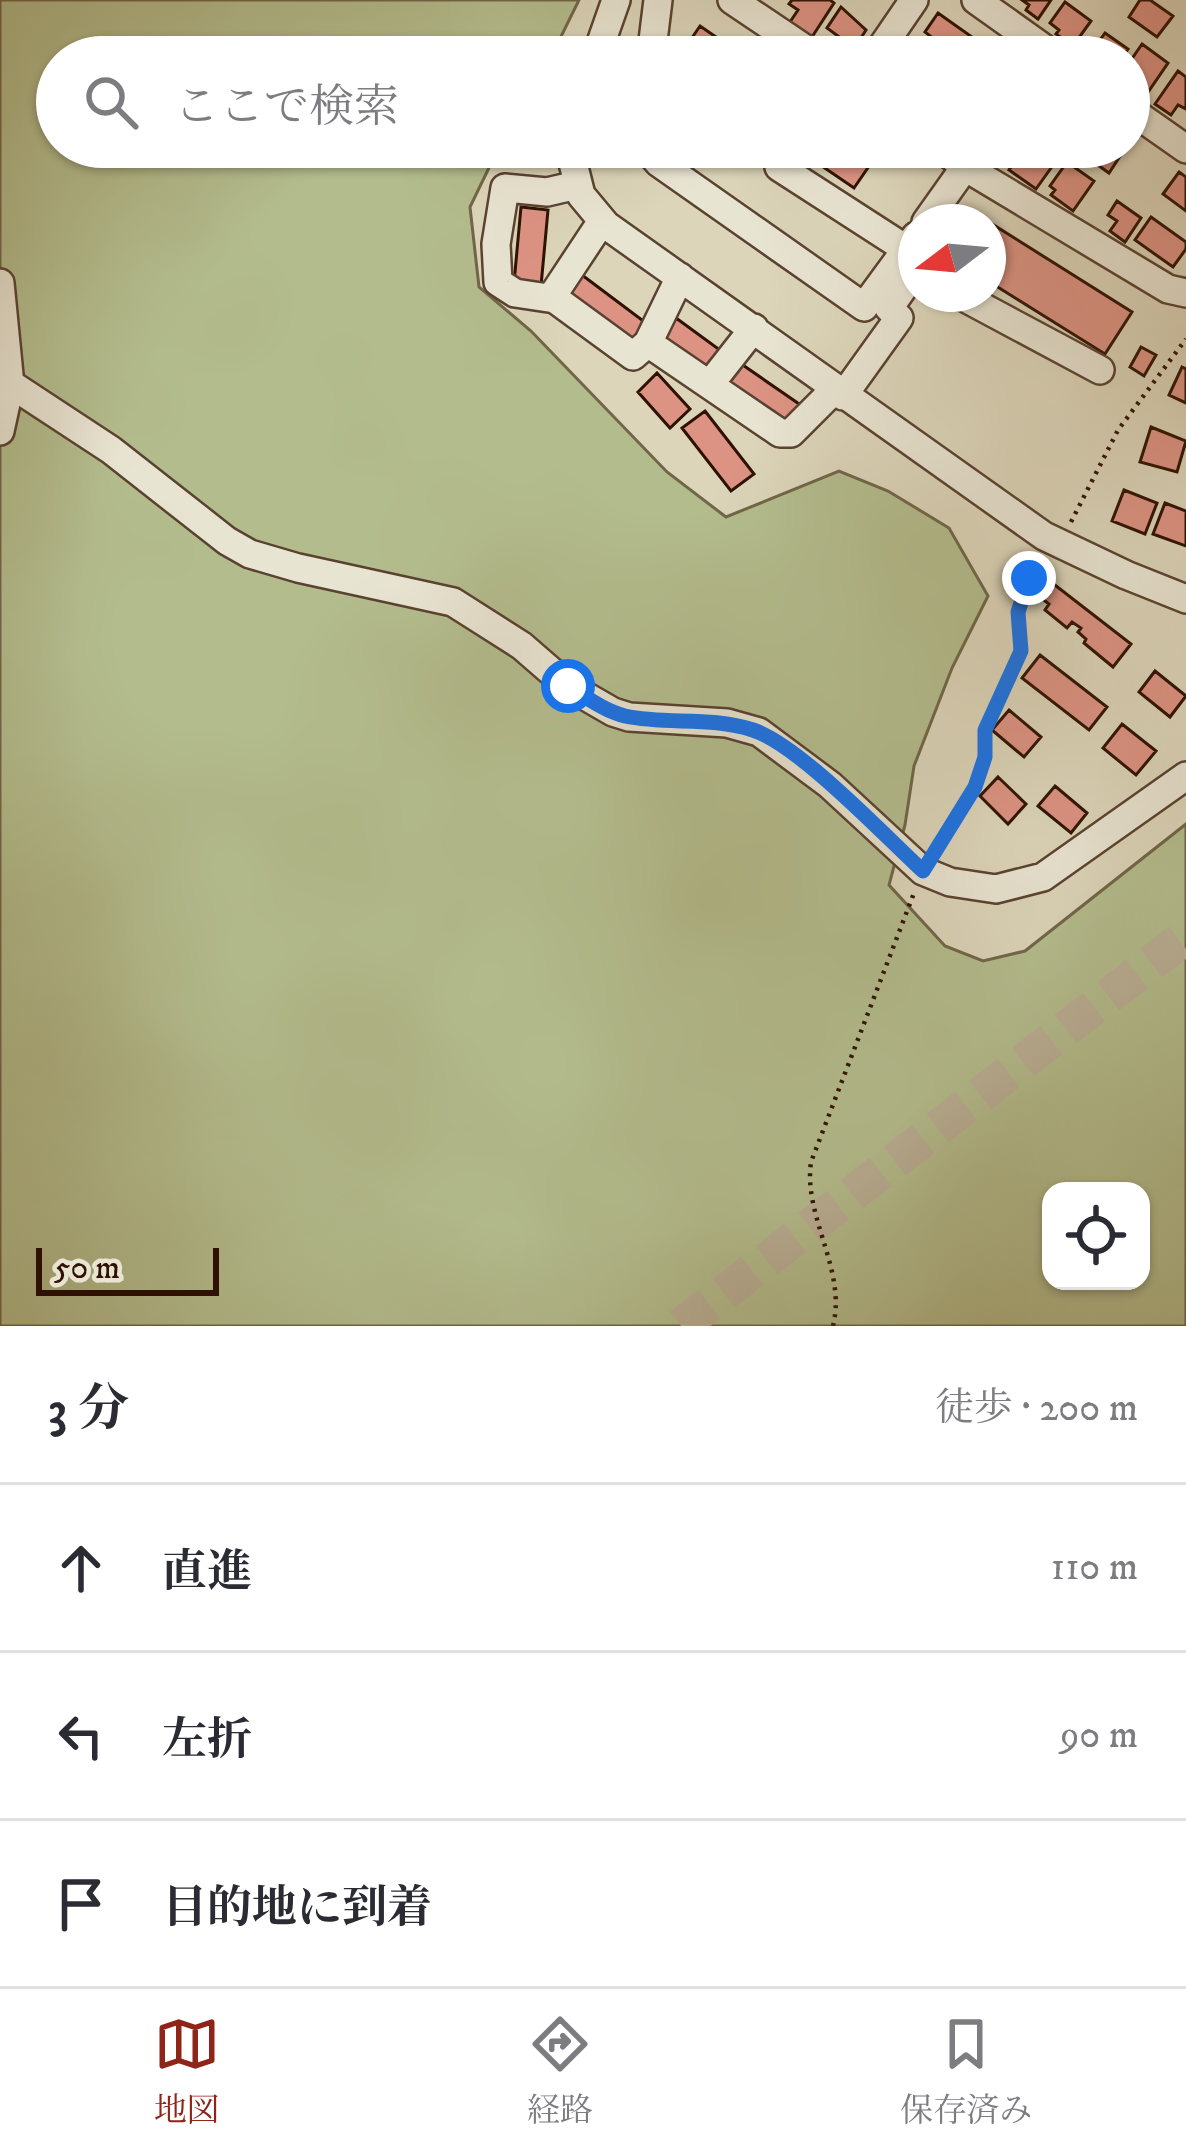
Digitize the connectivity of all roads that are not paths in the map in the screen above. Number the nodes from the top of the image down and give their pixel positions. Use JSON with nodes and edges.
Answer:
{"nodes":[{"id":1,"x":616,"y":0,"type":"edge"},
{"id":2,"x":658,"y":0,"type":"edge"},
{"id":3,"x":732,"y":0,"type":"edge"},
{"id":4,"x":914,"y":0,"type":"edge"},
{"id":5,"x":976,"y":0,"type":"edge"},
{"id":6,"x":603,"y":36,"type":"edge"},
{"id":7,"x":654,"y":36,"type":"edge"},
{"id":8,"x":786,"y":36,"type":"edge"},
{"id":9,"x":889,"y":36,"type":"edge"},
{"id":10,"x":1027,"y":36,"type":"edge"},
{"id":11,"x":1150,"y":124,"type":"edge"},
{"id":12,"x":1186,"y":149,"type":"edge"},
{"id":13,"x":574,"y":168,"type":"edge"},
{"id":14,"x":665,"y":168,"type":"edge"},
{"id":15,"x":780,"y":168,"type":"edge"},
{"id":16,"x":964,"y":168,"type":"edge"},
{"id":17,"x":967,"y":168,"type":"edge"},
{"id":18,"x":577,"y":184,"type":"junction"},
{"id":19,"x":939,"y":204,"type":"edge"},
{"id":20,"x":602,"y":221,"type":"junction"},
{"id":21,"x":898,"y":250,"type":"edge"},
{"id":22,"x":898,"y":271,"type":"edge"},
{"id":23,"x":680,"y":277,"type":"junction"},
{"id":24,"x":0,"y":283,"type":"edge"},
{"id":25,"x":898,"y":287,"type":"edge"},
{"id":26,"x":1186,"y":293,"type":"edge"},
{"id":27,"x":551,"y":298,"type":"junction"},
{"id":28,"x":992,"y":312,"type":"edge"},
{"id":29,"x":754,"y":328,"type":"junction"},
{"id":30,"x":648,"y":343,"type":"junction"},
{"id":31,"x":1100,"y":370,"type":"dead end"},
{"id":32,"x":5,"y":381,"type":"edge"},
{"id":33,"x":710,"y":384,"type":"junction"},
{"id":34,"x":840,"y":392,"type":"junction"},
{"id":35,"x":0,"y":431,"type":"edge"},
{"id":36,"x":1186,"y":599,"type":"edge"},
{"id":37,"x":1186,"y":776,"type":"edge"}],
"edges":[{"from":1,"to":6,"type":"street"},
{"from":2,"to":7,"type":"street"},
{"from":3,"to":8,"type":"street"},
{"from":4,"to":9,"type":"street"},
{"from":5,"to":10,"type":"street"},
{"from":11,"to":12,"type":"street"},
{"from":13,"to":18,"type":"street"},
{"from":14,"to":22,"type":"street"},
{"from":15,"to":21,"type":"street"},
{"from":16,"to":19,"type":"street"},
{"from":17,"to":26,"type":"street"},
{"from":18,"to":20,"type":"street"},
{"from":18,"to":27,"type":"street"},
{"from":20,"to":23,"type":"street"},
{"from":20,"to":27,"type":"street"},
{"from":23,"to":29,"type":"street"},
{"from":23,"to":30,"type":"street"},
{"from":24,"to":32,"type":"street"},
{"from":25,"to":34,"type":"street"},
{"from":27,"to":30,"type":"street"},
{"from":28,"to":31,"type":"street"},
{"from":29,"to":33,"type":"street"},
{"from":29,"to":34,"type":"street"},
{"from":30,"to":33,"type":"street"},
{"from":32,"to":35,"type":"street"},
{"from":32,"to":37,"type":"street"},
{"from":33,"to":34,"type":"street"},
{"from":34,"to":36,"type":"street"}]}
